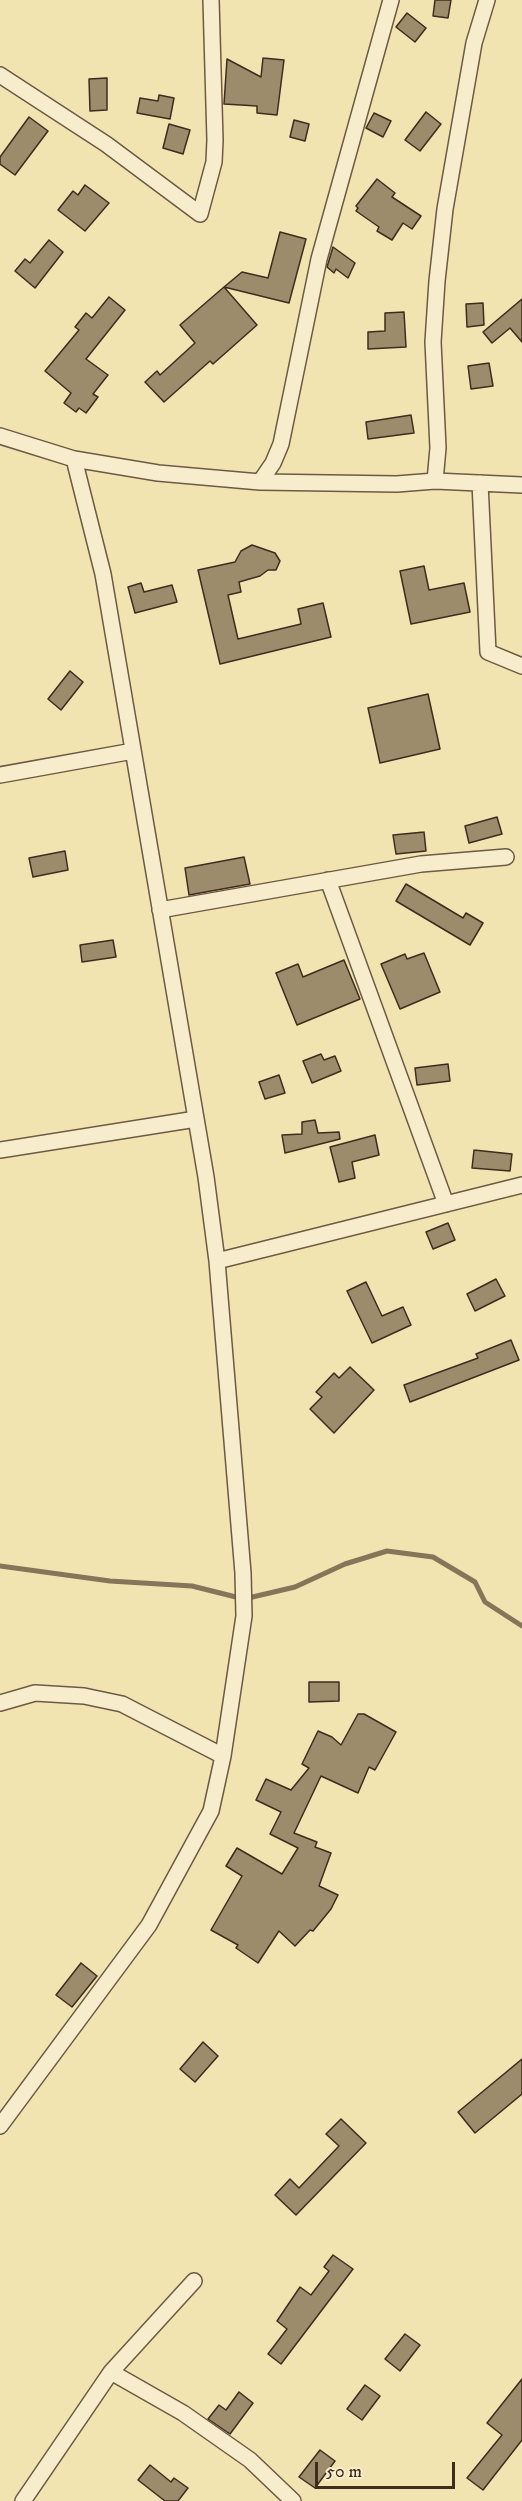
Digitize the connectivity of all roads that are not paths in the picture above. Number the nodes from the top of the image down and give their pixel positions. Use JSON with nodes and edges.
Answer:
{"nodes":[{"id":1,"x":211,"y":0,"type":"edge"},
{"id":2,"x":392,"y":0,"type":"edge"},
{"id":3,"x":487,"y":0,"type":"edge"},
{"id":4,"x":0,"y":75,"type":"edge"},
{"id":5,"x":0,"y":436,"type":"edge"},
{"id":6,"x":74,"y":459,"type":"junction"},
{"id":7,"x":435,"y":481,"type":"junction"},
{"id":8,"x":260,"y":482,"type":"junction"},
{"id":9,"x":480,"y":483,"type":"junction"},
{"id":10,"x":522,"y":486,"type":"edge"},
{"id":11,"x":522,"y":666,"type":"edge"},
{"id":12,"x":133,"y":751,"type":"junction"},
{"id":13,"x":0,"y":775,"type":"edge"},
{"id":14,"x":506,"y":857,"type":"dead end"},
{"id":15,"x":328,"y":880,"type":"junction"},
{"id":16,"x":160,"y":910,"type":"junction"},
{"id":17,"x":196,"y":1119,"type":"junction"},
{"id":18,"x":0,"y":1149,"type":"edge"},
{"id":19,"x":522,"y":1185,"type":"edge"},
{"id":20,"x":446,"y":1204,"type":"junction"},
{"id":21,"x":217,"y":1262,"type":"junction"},
{"id":22,"x":0,"y":1703,"type":"edge"},
{"id":23,"x":223,"y":1756,"type":"junction"},
{"id":24,"x":0,"y":2126,"type":"edge"},
{"id":25,"x":194,"y":2281,"type":"dead end"},
{"id":26,"x":111,"y":2372,"type":"junction"},
{"id":27,"x":23,"y":2501,"type":"edge"},
{"id":28,"x":293,"y":2501,"type":"edge"}],
"edges":[{"from":1,"to":4,"type":"street"},
{"from":2,"to":8,"type":"street"},
{"from":3,"to":7,"type":"street"},
{"from":5,"to":6,"type":"street"},
{"from":6,"to":8,"type":"street"},
{"from":6,"to":12,"type":"street"},
{"from":7,"to":8,"type":"street"},
{"from":7,"to":9,"type":"street"},
{"from":9,"to":10,"type":"street"},
{"from":9,"to":11,"type":"street"},
{"from":12,"to":13,"type":"street"},
{"from":12,"to":16,"type":"street"},
{"from":14,"to":15,"type":"street"},
{"from":15,"to":16,"type":"street"},
{"from":15,"to":20,"type":"street"},
{"from":16,"to":17,"type":"street"},
{"from":17,"to":18,"type":"street"},
{"from":17,"to":21,"type":"street"},
{"from":19,"to":20,"type":"street"},
{"from":20,"to":21,"type":"street"},
{"from":21,"to":23,"type":"street"},
{"from":22,"to":23,"type":"street"},
{"from":23,"to":24,"type":"street"},
{"from":25,"to":26,"type":"street"},
{"from":26,"to":27,"type":"street"},
{"from":26,"to":28,"type":"street"}]}
